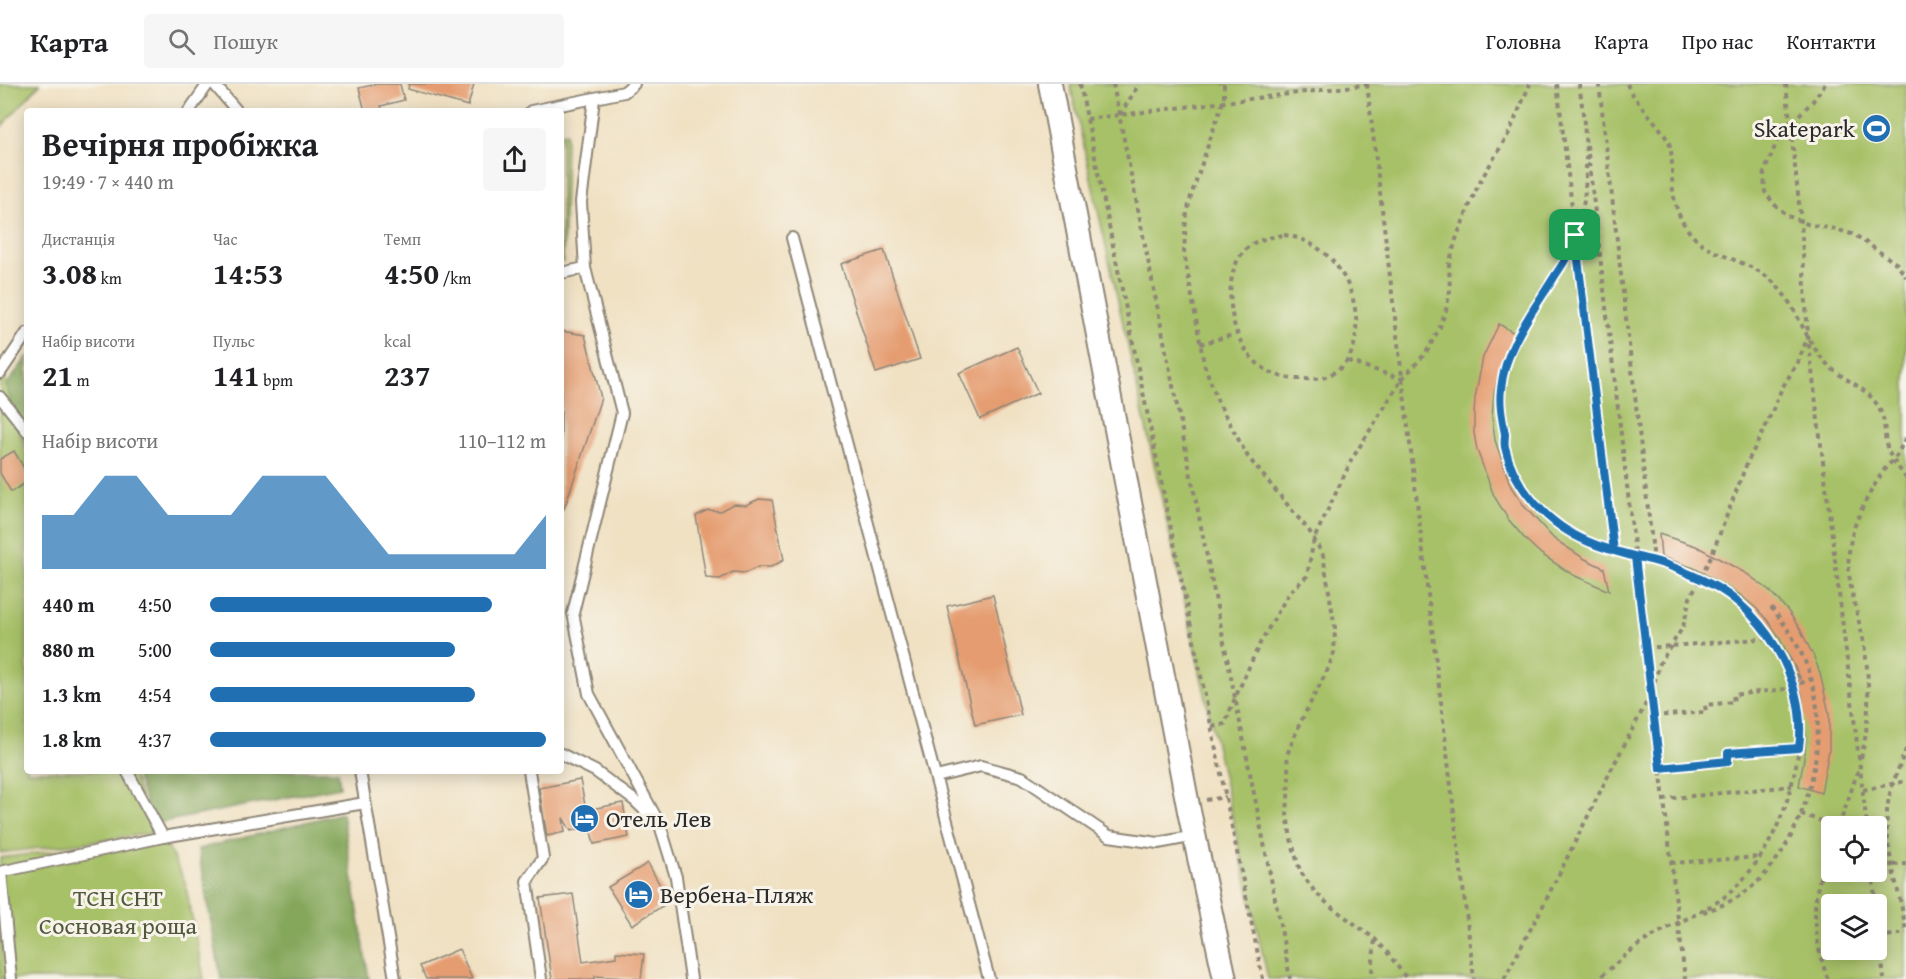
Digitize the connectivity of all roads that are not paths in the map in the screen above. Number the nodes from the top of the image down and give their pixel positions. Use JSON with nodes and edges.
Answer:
{"nodes":[{"id":1,"x":208,"y":84,"type":"edge"},
{"id":2,"x":213,"y":84,"type":"edge"},
{"id":3,"x":634,"y":84,"type":"edge"},
{"id":4,"x":1050,"y":84,"type":"edge"},
{"id":5,"x":594,"y":99,"type":"junction"},
{"id":6,"x":191,"y":108,"type":"edge"},
{"id":7,"x":234,"y":108,"type":"edge"},
{"id":8,"x":547,"y":108,"type":"edge"},
{"id":9,"x":792,"y":238,"type":"dead end"},
{"id":10,"x":585,"y":268,"type":"junction"},
{"id":11,"x":564,"y":272,"type":"edge"},
{"id":12,"x":24,"y":337,"type":"edge"},
{"id":13,"x":0,"y":373,"type":"edge"},
{"id":14,"x":0,"y":397,"type":"edge"},
{"id":15,"x":24,"y":427,"type":"edge"},
{"id":16,"x":564,"y":756,"type":"edge"},
{"id":17,"x":129,"y":774,"type":"edge"},
{"id":18,"x":360,"y":774,"type":"edge"},
{"id":19,"x":529,"y":774,"type":"edge"},
{"id":20,"x":936,"y":777,"type":"junction"},
{"id":21,"x":365,"y":802,"type":"junction"},
{"id":22,"x":660,"y":825,"type":"junction"},
{"id":23,"x":1195,"y":836,"type":"junction"},
{"id":24,"x":163,"y":837,"type":"junction"},
{"id":25,"x":1,"y":872,"type":"edge"},
{"id":26,"x":11,"y":979,"type":"edge"},
{"id":27,"x":395,"y":979,"type":"edge"},
{"id":28,"x":541,"y":979,"type":"edge"},
{"id":29,"x":692,"y":979,"type":"edge"},
{"id":30,"x":989,"y":979,"type":"edge"},
{"id":31,"x":1225,"y":979,"type":"edge"}],
"edges":[{"from":1,"to":6,"type":"lane"},
{"from":2,"to":7,"type":"lane"},
{"from":3,"to":5,"type":"lane"},
{"from":4,"to":23,"type":"street"},
{"from":5,"to":8,"type":"lane"},
{"from":5,"to":10,"type":"lane"},
{"from":9,"to":20,"type":"lane"},
{"from":10,"to":11,"type":"lane"},
{"from":10,"to":22,"type":"lane"},
{"from":12,"to":13,"type":"lane"},
{"from":14,"to":15,"type":"lane"},
{"from":16,"to":22,"type":"lane"},
{"from":17,"to":24,"type":"lane"},
{"from":18,"to":21,"type":"lane"},
{"from":19,"to":28,"type":"lane"},
{"from":20,"to":23,"type":"lane"},
{"from":20,"to":30,"type":"lane"},
{"from":21,"to":24,"type":"lane"},
{"from":21,"to":27,"type":"lane"},
{"from":22,"to":29,"type":"lane"},
{"from":23,"to":31,"type":"street"},
{"from":24,"to":25,"type":"lane"},
{"from":25,"to":26,"type":"lane"}]}
